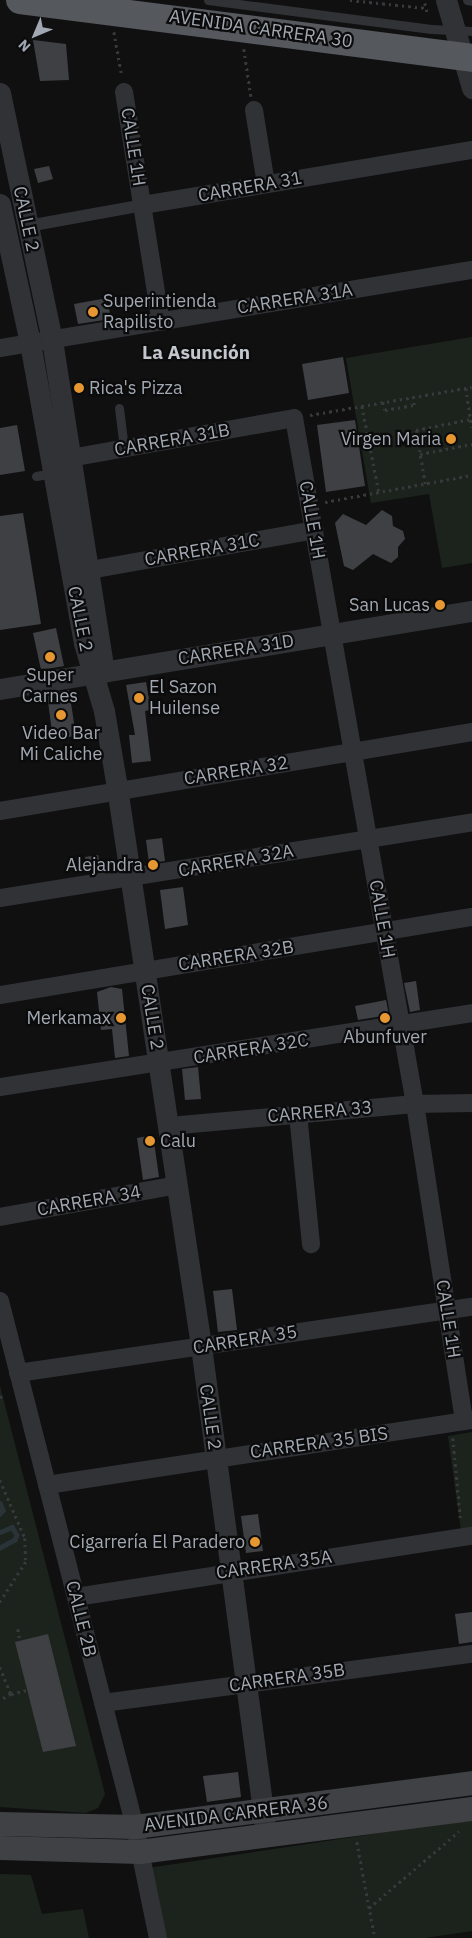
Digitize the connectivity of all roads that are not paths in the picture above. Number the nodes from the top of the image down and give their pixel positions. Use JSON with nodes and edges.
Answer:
{"nodes":[{"id":1,"x":20,"y":0,"type":"edge"},
{"id":2,"x":208,"y":0,"type":"edge"},
{"id":3,"x":446,"y":0,"type":"edge"},
{"id":4,"x":467,"y":0,"type":"edge"},
{"id":5,"x":472,"y":1,"type":"edge"},
{"id":6,"x":464,"y":31,"type":"edge"},
{"id":7,"x":468,"y":58,"type":"edge"},
{"id":8,"x":472,"y":88,"type":"edge"},
{"id":9,"x":124,"y":92,"type":"road end"},
{"id":10,"x":0,"y":93,"type":"edge"},
{"id":11,"x":254,"y":110,"type":"road end"},
{"id":12,"x":472,"y":150,"type":"edge"},
{"id":13,"x":266,"y":184,"type":"junction"},
{"id":14,"x":0,"y":204,"type":"edge"},
{"id":15,"x":143,"y":205,"type":"junction"},
{"id":16,"x":28,"y":226,"type":"junction"},
{"id":17,"x":3,"y":229,"type":"edge"},
{"id":18,"x":472,"y":270,"type":"edge"},
{"id":19,"x":161,"y":322,"type":"junction"},
{"id":20,"x":52,"y":340,"type":"junction"},
{"id":21,"x":30,"y":343,"type":"junction"},
{"id":22,"x":0,"y":348,"type":"edge"},
{"id":23,"x":119,"y":408,"type":"dead end"},
{"id":24,"x":294,"y":418,"type":"joint"},
{"id":25,"x":124,"y":448,"type":"junction"},
{"id":26,"x":53,"y":467,"type":"junction"},
{"id":27,"x":314,"y":530,"type":"junction"},
{"id":28,"x":90,"y":570,"type":"junction"},
{"id":29,"x":472,"y":610,"type":"edge"},
{"id":30,"x":332,"y":634,"type":"junction"},
{"id":31,"x":98,"y":673,"type":"junction"},
{"id":32,"x":0,"y":689,"type":"edge"},
{"id":33,"x":472,"y":732,"type":"edge"},
{"id":34,"x":352,"y":752,"type":"junction"},
{"id":35,"x":118,"y":791,"type":"junction"},
{"id":36,"x":0,"y":811,"type":"edge"},
{"id":37,"x":472,"y":822,"type":"edge"},
{"id":38,"x":368,"y":839,"type":"junction"},
{"id":39,"x":131,"y":879,"type":"junction"},
{"id":40,"x":0,"y":898,"type":"edge"},
{"id":41,"x":472,"y":917,"type":"edge"},
{"id":42,"x":384,"y":932,"type":"junction"},
{"id":43,"x":145,"y":972,"type":"junction"},
{"id":44,"x":0,"y":995,"type":"edge"},
{"id":45,"x":472,"y":1013,"type":"edge"},
{"id":46,"x":401,"y":1025,"type":"junction"},
{"id":47,"x":159,"y":1064,"type":"junction"},
{"id":48,"x":0,"y":1088,"type":"edge"},
{"id":49,"x":472,"y":1103,"type":"edge"},
{"id":50,"x":415,"y":1104,"type":"junction"},
{"id":51,"x":298,"y":1114,"type":"junction"},
{"id":52,"x":169,"y":1126,"type":"junction"},
{"id":53,"x":177,"y":1185,"type":"junction"},
{"id":54,"x":0,"y":1217,"type":"edge"},
{"id":55,"x":311,"y":1244,"type":"dead end"},
{"id":56,"x":0,"y":1302,"type":"edge"},
{"id":57,"x":472,"y":1306,"type":"edge"},
{"id":58,"x":446,"y":1309,"type":"junction"},
{"id":59,"x":201,"y":1346,"type":"junction"},
{"id":60,"x":18,"y":1373,"type":"junction"},
{"id":61,"x":463,"y":1422,"type":"edge"},
{"id":62,"x":215,"y":1458,"type":"junction"},
{"id":63,"x":47,"y":1485,"type":"junction"},
{"id":64,"x":467,"y":1537,"type":"edge"},
{"id":65,"x":231,"y":1571,"type":"junction"},
{"id":66,"x":76,"y":1597,"type":"junction"},
{"id":67,"x":472,"y":1654,"type":"edge"},
{"id":68,"x":246,"y":1684,"type":"junction"},
{"id":69,"x":103,"y":1704,"type":"junction"},
{"id":70,"x":472,"y":1783,"type":"edge"},
{"id":71,"x":262,"y":1811,"type":"junction"},
{"id":72,"x":468,"y":1818,"type":"edge"},
{"id":73,"x":0,"y":1824,"type":"edge"},
{"id":74,"x":135,"y":1827,"type":"junction"},
{"id":75,"x":266,"y":1836,"type":"junction"},
{"id":76,"x":0,"y":1848,"type":"edge"},
{"id":77,"x":140,"y":1852,"type":"junction"},
{"id":78,"x":158,"y":1938,"type":"edge"}],
"edges":[{"from":1,"to":7,"type":"highway","name":"AVENIDA CARRERA 30"},
{"from":2,"to":6,"type":"lane"},
{"from":3,"to":6,"type":"street"},
{"from":4,"to":5,"type":"lane"},
{"from":6,"to":7,"type":"street"},
{"from":7,"to":8,"type":"street"},
{"from":9,"to":15,"type":"street","name":"CALLE 1H"},
{"from":10,"to":16,"type":"street","name":"CALLE 2"},
{"from":11,"to":13,"type":"street"},
{"from":12,"to":13,"type":"street","name":"CARRERA 31"},
{"from":13,"to":15,"type":"street","name":"CARRERA 31"},
{"from":14,"to":17,"type":"street","name":"CALLE 2"},
{"from":15,"to":16,"type":"street","name":"CARRERA 31"},
{"from":15,"to":19,"type":"street","name":"CALLE 1H"},
{"from":16,"to":20,"type":"street","name":"CALLE 2"},
{"from":17,"to":21,"type":"street","name":"CALLE 2"},
{"from":18,"to":19,"type":"street","name":"CARRERA 31A"},
{"from":19,"to":20,"type":"street","name":"CARRERA 31A"},
{"from":20,"to":21,"type":"street","name":"CARRERA 31A"},
{"from":20,"to":26,"type":"street","name":"CALLE 2"},
{"from":21,"to":22,"type":"street","name":"CARRERA 31A"},
{"from":21,"to":26,"type":"street","name":"CALLE 2"},
{"from":23,"to":25,"type":"lane"},
{"from":24,"to":25,"type":"street","name":"CARRERA 31B"},
{"from":24,"to":27,"type":"street","name":"CALLE 1H"},
{"from":25,"to":26,"type":"street","name":"CARRERA 31B"},
{"from":26,"to":28,"type":"street","name":"CALLE 2"},
{"from":26,"to":31,"type":"street","name":"CALLE 2"},
{"from":27,"to":28,"type":"street","name":"CARRERA 31C"},
{"from":27,"to":30,"type":"street","name":"CALLE 1H"},
{"from":28,"to":31,"type":"street","name":"CALLE 2"},
{"from":29,"to":30,"type":"street","name":"CARRERA 31D"},
{"from":30,"to":31,"type":"street","name":"CARRERA 31D"},
{"from":30,"to":34,"type":"street","name":"CALLE 1H"},
{"from":31,"to":32,"type":"street","name":"CARRERA 31D"},
{"from":31,"to":35,"type":"street","name":"CALLE 2"},
{"from":33,"to":34,"type":"street","name":"CARRERA 32"},
{"from":34,"to":35,"type":"street","name":"CARRERA 32"},
{"from":34,"to":38,"type":"street","name":"CALLE 1H"},
{"from":35,"to":36,"type":"street","name":"CARRERA 32"},
{"from":35,"to":39,"type":"street","name":"CALLE 2"},
{"from":37,"to":38,"type":"street","name":"CARRERA 32A"},
{"from":38,"to":39,"type":"street","name":"CARRERA 32A"},
{"from":38,"to":42,"type":"street","name":"CALLE 1H"},
{"from":39,"to":40,"type":"street","name":"CARRERA 32A"},
{"from":39,"to":43,"type":"street","name":"CALLE 2"},
{"from":41,"to":42,"type":"street","name":"CARRERA 32B"},
{"from":42,"to":43,"type":"street","name":"CARRERA 32B"},
{"from":42,"to":46,"type":"street","name":"CALLE 1H"},
{"from":43,"to":44,"type":"street","name":"CARRERA 32B"},
{"from":43,"to":47,"type":"street","name":"CALLE 2"},
{"from":45,"to":46,"type":"street","name":"CARRERA 32C"},
{"from":46,"to":47,"type":"street","name":"CARRERA 32C"},
{"from":46,"to":50,"type":"street","name":"CALLE 1H"},
{"from":47,"to":48,"type":"street","name":"CARRERA 32C"},
{"from":47,"to":52,"type":"street","name":"CALLE 2"},
{"from":49,"to":50,"type":"street","name":"CARRERA 33"},
{"from":50,"to":51,"type":"street","name":"CARRERA 33"},
{"from":50,"to":58,"type":"street","name":"CALLE 1H"},
{"from":51,"to":52,"type":"street","name":"CARRERA 33"},
{"from":51,"to":55,"type":"street"},
{"from":52,"to":53,"type":"street","name":"CALLE 2"},
{"from":53,"to":54,"type":"street","name":"CARRERA 34"},
{"from":53,"to":59,"type":"street","name":"CALLE 2"},
{"from":56,"to":60,"type":"street","name":"CALLE 2B"},
{"from":57,"to":58,"type":"street","name":"CARRERA 35"},
{"from":58,"to":59,"type":"street","name":"CARRERA 35"},
{"from":58,"to":61,"type":"street","name":"CALLE 1H"},
{"from":59,"to":60,"type":"street","name":"CARRERA 35"},
{"from":59,"to":62,"type":"street","name":"CALLE 2"},
{"from":60,"to":63,"type":"street","name":"CALLE 2B"},
{"from":61,"to":62,"type":"street","name":"CARRERA 35 BIS"},
{"from":62,"to":63,"type":"street","name":"CARRERA 35 BIS"},
{"from":62,"to":65,"type":"street","name":"CALLE 2"},
{"from":63,"to":66,"type":"street","name":"CALLE 2B"},
{"from":64,"to":65,"type":"street","name":"CARRERA 35A"},
{"from":65,"to":66,"type":"street","name":"CARRERA 35A"},
{"from":65,"to":68,"type":"street","name":"CALLE 2"},
{"from":66,"to":69,"type":"street","name":"CALLE 2B"},
{"from":67,"to":68,"type":"street","name":"CARRERA 35B"},
{"from":68,"to":69,"type":"street","name":"CARRERA 35B"},
{"from":68,"to":71,"type":"street","name":"CALLE 2"},
{"from":69,"to":74,"type":"street","name":"CALLE 2B"},
{"from":70,"to":71,"type":"main road","name":"AVENIDA CARRERA 36"},
{"from":71,"to":74,"type":"main road","name":"AVENIDA CARRERA 36"},
{"from":71,"to":75,"type":"street","name":"CALLE 2"},
{"from":72,"to":75,"type":"main road","name":"AVENIDA CARRERA 36"},
{"from":73,"to":74,"type":"main road","name":"AVENIDA CARRERA 36"},
{"from":74,"to":77,"type":"street","name":"CALLE 2B"},
{"from":75,"to":77,"type":"main road","name":"AVENIDA CARRERA 36"},
{"from":76,"to":77,"type":"main road","name":"AVENIDA CARRERA 36"},
{"from":77,"to":78,"type":"street","name":"CALLE 2B"}]}
